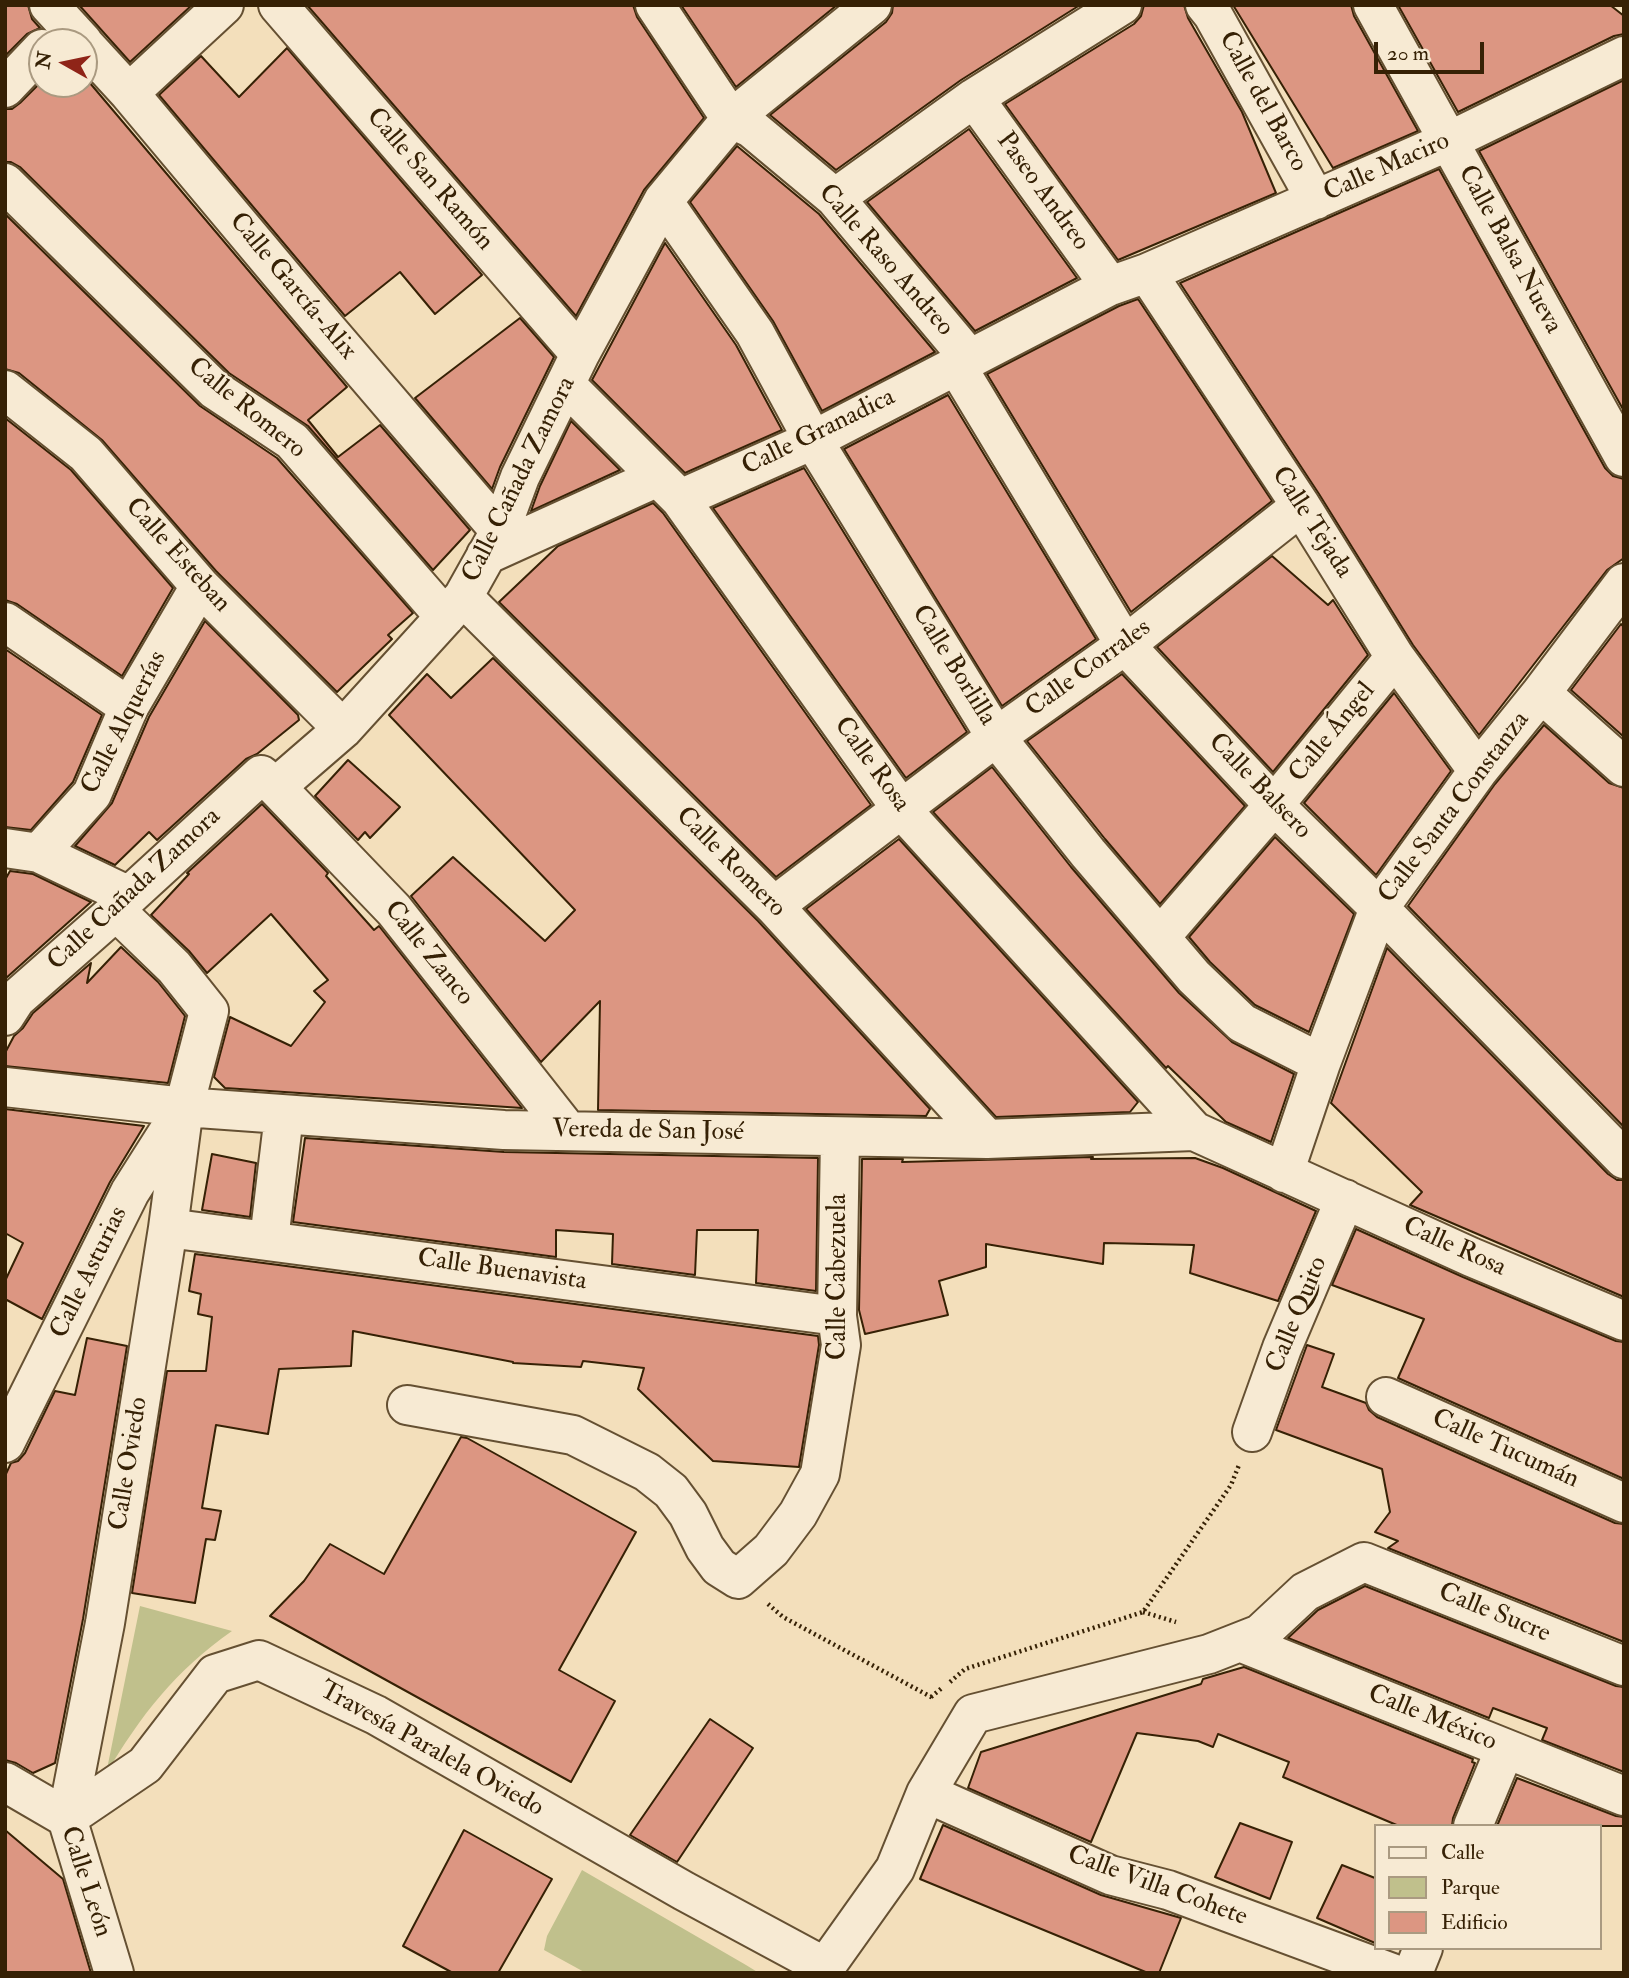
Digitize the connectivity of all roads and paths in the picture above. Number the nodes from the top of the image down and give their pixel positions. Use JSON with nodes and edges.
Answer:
{"nodes":[{"id":1,"x":224,"y":5,"type":"edge"},
{"id":2,"x":278,"y":5,"type":"edge"},
{"id":3,"x":655,"y":5,"type":"edge"},
{"id":4,"x":872,"y":5,"type":"edge"},
{"id":5,"x":1122,"y":5,"type":"edge"},
{"id":6,"x":1373,"y":5,"type":"edge"},
{"id":7,"x":1215,"y":9,"type":"edge"},
{"id":8,"x":1624,"y":56,"type":"edge"},
{"id":9,"x":28,"y":66,"type":"edge"},
{"id":10,"x":98,"y":66,"type":"edge"},
{"id":11,"x":5,"y":88,"type":"edge"},
{"id":12,"x":129,"y":93,"type":"junction"},
{"id":13,"x":974,"y":98,"type":"junction"},
{"id":14,"x":730,"y":119,"type":"junction"},
{"id":15,"x":1449,"y":141,"type":"junction"},
{"id":16,"x":5,"y":183,"type":"edge"},
{"id":17,"x":835,"y":198,"type":"junction"},
{"id":18,"x":1316,"y":200,"type":"junction"},
{"id":19,"x":663,"y":201,"type":"junction"},
{"id":20,"x":1147,"y":273,"type":"junction"},
{"id":21,"x":1110,"y":286,"type":"junction"},
{"id":22,"x":962,"y":361,"type":"junction"},
{"id":23,"x":573,"y":369,"type":"junction"},
{"id":24,"x":5,"y":390,"type":"edge"},
{"id":25,"x":813,"y":440,"type":"junction"},
{"id":26,"x":1624,"y":457,"type":"edge"},
{"id":27,"x":669,"y":488,"type":"junction"},
{"id":28,"x":1301,"y":506,"type":"junction"},
{"id":29,"x":493,"y":543,"type":"junction"},
{"id":30,"x":1624,"y":583,"type":"edge"},
{"id":31,"x":200,"y":586,"type":"junction"},
{"id":32,"x":454,"y":607,"type":"junction"},
{"id":33,"x":5,"y":622,"type":"edge"},
{"id":34,"x":1125,"y":645,"type":"junction"},
{"id":35,"x":1395,"y":657,"type":"junction"},
{"id":36,"x":1541,"y":693,"type":"junction"},
{"id":37,"x":129,"y":706,"type":"junction"},
{"id":38,"x":343,"y":729,"type":"junction"},
{"id":39,"x":996,"y":737,"type":"junction"},
{"id":40,"x":1624,"y":767,"type":"edge"},
{"id":41,"x":1478,"y":771,"type":"junction"},
{"id":42,"x":276,"y":787,"type":"junction"},
{"id":43,"x":1274,"y":805,"type":"junction"},
{"id":44,"x":902,"y":810,"type":"junction"},
{"id":45,"x":22,"y":850,"type":"edge"},
{"id":46,"x":123,"y":903,"type":"junction"},
{"id":47,"x":774,"y":906,"type":"junction"},
{"id":48,"x":1379,"y":908,"type":"junction"},
{"id":49,"x":1160,"y":936,"type":"junction"},
{"id":50,"x":5,"y":1016,"type":"edge"},
{"id":51,"x":1321,"y":1063,"type":"junction"},
{"id":52,"x":5,"y":1087,"type":"edge"},
{"id":53,"x":184,"y":1107,"type":"junction"},
{"id":54,"x":284,"y":1115,"type":"junction"},
{"id":55,"x":568,"y":1130,"type":"junction"},
{"id":56,"x":1194,"y":1131,"type":"junction"},
{"id":57,"x":840,"y":1137,"type":"junction"},
{"id":58,"x":988,"y":1139,"type":"junction"},
{"id":59,"x":1624,"y":1159,"type":"edge"},
{"id":60,"x":1284,"y":1173,"type":"junction"},
{"id":61,"x":1345,"y":1199,"type":"junction"},
{"id":62,"x":168,"y":1228,"type":"junction"},
{"id":63,"x":269,"y":1240,"type":"junction"},
{"id":64,"x":836,"y":1316,"type":"junction"},
{"id":65,"x":1624,"y":1321,"type":"edge"},
{"id":66,"x":1386,"y":1397,"type":"dead end"},
{"id":67,"x":407,"y":1405,"type":"dead end"},
{"id":68,"x":1252,"y":1432,"type":"joint"},
{"id":69,"x":5,"y":1443,"type":"edge"},
{"id":70,"x":1624,"y":1503,"type":"edge"},
{"id":71,"x":738,"y":1579,"type":"junction"},
{"id":72,"x":1240,"y":1642,"type":"junction"},
{"id":73,"x":1624,"y":1666,"type":"edge"},
{"id":74,"x":931,"y":1698,"type":"junction"},
{"id":75,"x":973,"y":1714,"type":"junction"},
{"id":76,"x":1505,"y":1749,"type":"junction"},
{"id":77,"x":5,"y":1782,"type":"edge"},
{"id":78,"x":926,"y":1793,"type":"junction"},
{"id":79,"x":1624,"y":1796,"type":"edge"},
{"id":80,"x":67,"y":1818,"type":"junction"},
{"id":81,"x":1475,"y":1824,"type":"edge"},
{"id":82,"x":1422,"y":1950,"type":"edge"},
{"id":83,"x":823,"y":1970,"type":"edge"},
{"id":84,"x":114,"y":1973,"type":"edge"},
{"id":85,"x":1392,"y":1973,"type":"edge"},
{"id":86,"x":1413,"y":1973,"type":"edge"}],
"edges":[{"from":1,"to":12,"type":"street"},
{"from":2,"to":23,"type":"street","name":"Calle San Ramón"},
{"from":3,"to":14,"type":"street"},
{"from":4,"to":14,"type":"street","name":"Calle Cañada Zamora"},
{"from":5,"to":13,"type":"street"},
{"from":6,"to":15,"type":"street","name":"Calle Balsa Nueva"},
{"from":7,"to":18,"type":"street","name":"Calle del Barco"},
{"from":8,"to":15,"type":"street","name":"Calle Maciro"},
{"from":9,"to":11,"type":"street"},
{"from":10,"to":12,"type":"street","name":"Calle García-Alix"},
{"from":12,"to":29,"type":"street","name":"Calle García-Alix"},
{"from":13,"to":17,"type":"street"},
{"from":13,"to":21,"type":"street","name":"Paseo Andreo"},
{"from":14,"to":17,"type":"street","name":"Calle Raso Andreo"},
{"from":14,"to":19,"type":"street","name":"Calle Cañada Zamora"},
{"from":15,"to":18,"type":"street","name":"Calle Maciro"},
{"from":15,"to":26,"type":"street","name":"Calle Balsa Nueva"},
{"from":16,"to":32,"type":"street","name":"Calle Romero"},
{"from":17,"to":22,"type":"street","name":"Calle Raso Andreo"},
{"from":18,"to":20,"type":"street","name":"Calle Maciro"},
{"from":19,"to":23,"type":"street","name":"Calle Cañada Zamora"},
{"from":19,"to":25,"type":"street","name":"Calle Borlilla"},
{"from":20,"to":21,"type":"street","name":"Calle Raso Andreo"},
{"from":20,"to":28,"type":"street","name":"Calle Tejada"},
{"from":21,"to":22,"type":"street","name":"Calle Raso Andreo"},
{"from":22,"to":25,"type":"street","name":"Calle Granadica"},
{"from":22,"to":34,"type":"street","name":"Calle Balsero"},
{"from":23,"to":27,"type":"street","name":"Calle Rosa"},
{"from":23,"to":29,"type":"street","name":"Calle Cañada Zamora"},
{"from":24,"to":31,"type":"street","name":"Calle Esteban"},
{"from":25,"to":27,"type":"street","name":"Calle Granadica"},
{"from":25,"to":39,"type":"street","name":"Calle Borlilla"},
{"from":27,"to":29,"type":"street","name":"Calle Granadica"},
{"from":27,"to":44,"type":"street","name":"Calle Rosa"},
{"from":28,"to":34,"type":"street","name":"Calle Corrales"},
{"from":28,"to":35,"type":"street","name":"Calle Tejada"},
{"from":29,"to":32,"type":"street","name":"Calle Cañada Zamora"},
{"from":30,"to":36,"type":"street","name":"Calle Santa Constanza"},
{"from":31,"to":37,"type":"street","name":"Calle Alquerías"},
{"from":31,"to":38,"type":"street","name":"Calle Esteban"},
{"from":32,"to":38,"type":"street","name":"Calle Cañada Zamora"},
{"from":32,"to":47,"type":"street","name":"Calle Romero"},
{"from":33,"to":37,"type":"street"},
{"from":34,"to":39,"type":"street","name":"Calle Corrales"},
{"from":34,"to":43,"type":"street","name":"Calle Balsero"},
{"from":35,"to":41,"type":"street","name":"Calle Tejada"},
{"from":35,"to":43,"type":"street","name":"Calle Ángel"},
{"from":36,"to":40,"type":"street"},
{"from":36,"to":41,"type":"street","name":"Calle Santa Constanza"},
{"from":37,"to":45,"type":"street","name":"Calle Alquerías"},
{"from":38,"to":42,"type":"street","name":"Calle Cañada Zamora"},
{"from":39,"to":44,"type":"street","name":"Calle Corrales"},
{"from":39,"to":49,"type":"street","name":"Calle Borlilla"},
{"from":41,"to":48,"type":"street","name":"Calle Santa Constanza"},
{"from":42,"to":46,"type":"street","name":"Calle Cañada Zamora"},
{"from":42,"to":55,"type":"street","name":"Calle Zanco"},
{"from":43,"to":48,"type":"street","name":"Calle Balsero"},
{"from":43,"to":49,"type":"street","name":"Calle Ángel"},
{"from":44,"to":47,"type":"street","name":"Calle Corrales"},
{"from":44,"to":56,"type":"street","name":"Calle Rosa"},
{"from":45,"to":46,"type":"street","name":"Calle Alquerías"},
{"from":46,"to":50,"type":"street","name":"Calle Cañada Zamora"},
{"from":46,"to":53,"type":"street","name":"Calle Alquerías"},
{"from":47,"to":58,"type":"street","name":"Calle Romero"},
{"from":48,"to":51,"type":"street","name":"Calle Santa Constanza"},
{"from":48,"to":59,"type":"street","name":"Calle Balsero"},
{"from":49,"to":51,"type":"street","name":"Calle Borlilla"},
{"from":51,"to":60,"type":"street","name":"Calle Santa Constanza"},
{"from":52,"to":53,"type":"street","name":"Vereda de San José"},
{"from":53,"to":54,"type":"street","name":"Vereda de San José"},
{"from":53,"to":62,"type":"street","name":"Calle Oviedo"},
{"from":53,"to":69,"type":"street","name":"Calle Asturias"},
{"from":54,"to":55,"type":"street","name":"Vereda de San José"},
{"from":54,"to":63,"type":"street"},
{"from":55,"to":57,"type":"street","name":"Vereda de San José"},
{"from":56,"to":58,"type":"street","name":"Vereda de San José"},
{"from":56,"to":60,"type":"street","name":"Vereda de San José"},
{"from":57,"to":58,"type":"street","name":"Vereda de San José"},
{"from":57,"to":64,"type":"street","name":"Calle Cabezuela"},
{"from":60,"to":61,"type":"street","name":"Calle Rosa"},
{"from":61,"to":65,"type":"street","name":"Calle Rosa"},
{"from":61,"to":68,"type":"street","name":"Calle Quito"},
{"from":62,"to":63,"type":"street","name":"Calle Buenavista"},
{"from":62,"to":80,"type":"street","name":"Calle Oviedo"},
{"from":63,"to":64,"type":"street","name":"Calle Buenavista"},
{"from":64,"to":71,"type":"street","name":"Calle Cabezuela"},
{"from":66,"to":70,"type":"street","name":"Calle Tucumán"},
{"from":67,"to":71,"type":"street"},
{"from":68,"to":74,"type":"path"},
{"from":71,"to":74,"type":"path"},
{"from":72,"to":73,"type":"street","name":"Calle Sucre"},
{"from":72,"to":75,"type":"street"},
{"from":72,"to":76,"type":"street","name":"Calle México"},
{"from":74,"to":75,"type":"path"},
{"from":75,"to":78,"type":"street"},
{"from":76,"to":79,"type":"street","name":"Calle México"},
{"from":76,"to":81,"type":"street"},
{"from":77,"to":80,"type":"street","name":"Calle León"},
{"from":78,"to":83,"type":"street"},
{"from":78,"to":85,"type":"street","name":"Calle Villa Cohete"},
{"from":80,"to":83,"type":"street","name":"Travesía Paralela Oviedo"},
{"from":80,"to":84,"type":"street","name":"Calle León"},
{"from":82,"to":86,"type":"street"}]}
